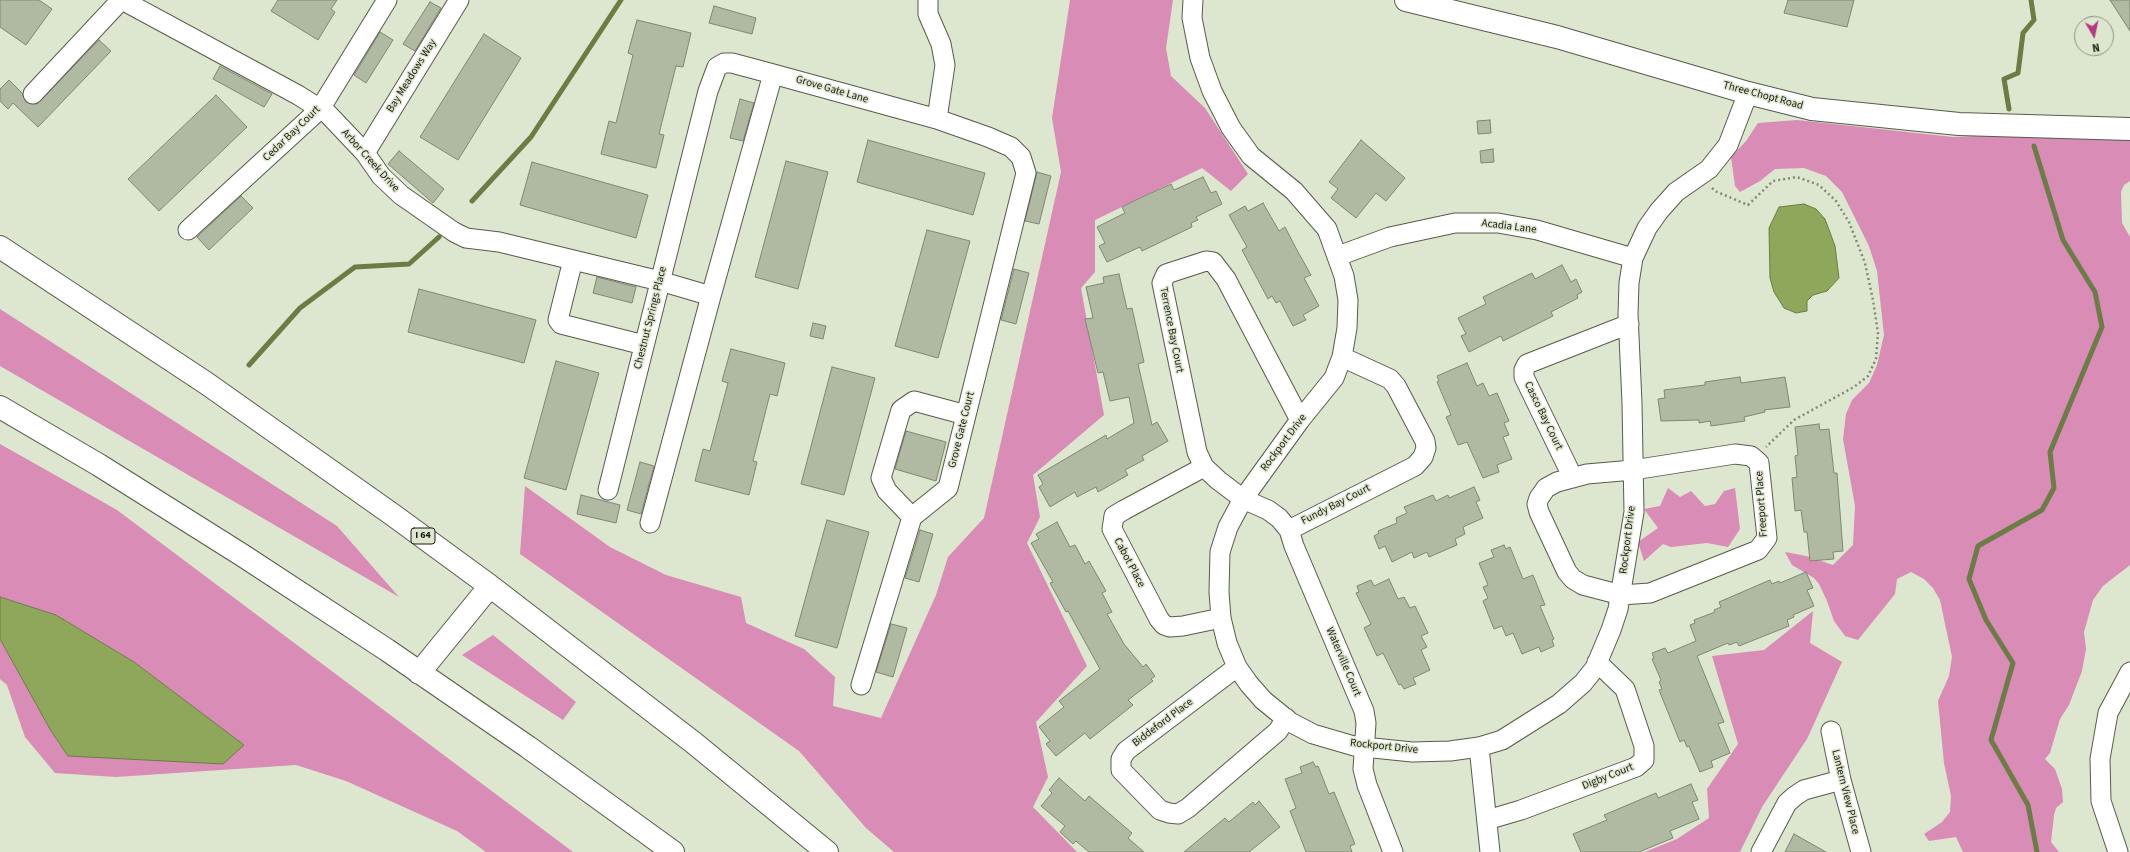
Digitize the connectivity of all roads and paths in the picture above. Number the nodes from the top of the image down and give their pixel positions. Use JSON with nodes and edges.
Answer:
{"nodes":[{"id":1,"x":121,"y":0,"type":"edge"},
{"id":2,"x":387,"y":0,"type":"edge"},
{"id":3,"x":459,"y":0,"type":"edge"},
{"id":4,"x":928,"y":0,"type":"edge"},
{"id":5,"x":1194,"y":0,"type":"edge"},
{"id":6,"x":1406,"y":0,"type":"edge"},
{"id":7,"x":773,"y":74,"type":"junction"},
{"id":8,"x":1748,"y":93,"type":"junction"},
{"id":9,"x":33,"y":94,"type":"dead end"},
{"id":10,"x":320,"y":109,"type":"junction"},
{"id":11,"x":937,"y":119,"type":"junction"},
{"id":12,"x":2130,"y":129,"type":"edge"},
{"id":13,"x":694,"y":146,"type":"joint"},
{"id":14,"x":365,"y":153,"type":"junction"},
{"id":15,"x":1021,"y":157,"type":"joint"},
{"id":16,"x":1702,"y":174,"type":"junction"},
{"id":17,"x":188,"y":230,"type":"dead end"},
{"id":18,"x":0,"y":246,"type":"edge"},
{"id":19,"x":1338,"y":256,"type":"junction"},
{"id":20,"x":1633,"y":258,"type":"junction"},
{"id":21,"x":573,"y":260,"type":"junction"},
{"id":22,"x":660,"y":281,"type":"junction"},
{"id":23,"x":711,"y":296,"type":"junction"},
{"id":24,"x":1629,"y":324,"type":"junction"},
{"id":25,"x":644,"y":345,"type":"junction"},
{"id":26,"x":1342,"y":357,"type":"junction"},
{"id":27,"x":0,"y":407,"type":"edge"},
{"id":28,"x":966,"y":415,"type":"junction"},
{"id":29,"x":1300,"y":420,"type":"junction"},
{"id":30,"x":1754,"y":458,"type":"junction"},
{"id":31,"x":1204,"y":468,"type":"junction"},
{"id":32,"x":1633,"y":470,"type":"junction"},
{"id":33,"x":1573,"y":478,"type":"junction"},
{"id":34,"x":608,"y":490,"type":"dead end"},
{"id":35,"x":1243,"y":499,"type":"junction"},
{"id":36,"x":912,"y":517,"type":"junction"},
{"id":37,"x":650,"y":523,"type":"dead end"},
{"id":38,"x":1289,"y":530,"type":"junction"},
{"id":39,"x":490,"y":586,"type":"junction"},
{"id":40,"x":1621,"y":595,"type":"junction"},
{"id":41,"x":1221,"y":618,"type":"junction"},
{"id":42,"x":1597,"y":662,"type":"junction"},
{"id":43,"x":1237,"y":667,"type":"junction"},
{"id":44,"x":2130,"y":672,"type":"edge"},
{"id":45,"x":419,"y":673,"type":"junction"},
{"id":46,"x":862,"y":685,"type":"dead end"},
{"id":47,"x":1286,"y":718,"type":"junction"},
{"id":48,"x":1831,"y":731,"type":"dead end"},
{"id":49,"x":1479,"y":747,"type":"junction"},
{"id":50,"x":1364,"y":748,"type":"junction"},
{"id":51,"x":1841,"y":780,"type":"junction"},
{"id":52,"x":1487,"y":820,"type":"junction"},
{"id":53,"x":2121,"y":846,"type":"edge"},
{"id":54,"x":673,"y":852,"type":"edge"},
{"id":55,"x":827,"y":852,"type":"edge"},
{"id":56,"x":1393,"y":852,"type":"edge"},
{"id":57,"x":1490,"y":852,"type":"edge"},
{"id":58,"x":1761,"y":852,"type":"edge"},
{"id":59,"x":1861,"y":852,"type":"edge"}],
"edges":[{"from":1,"to":9,"type":"street"},
{"from":1,"to":10,"type":"street","name":"Arbor Creek Drive"},
{"from":2,"to":10,"type":"street","name":"Cedar Bay Court"},
{"from":3,"to":14,"type":"street","name":"Bay Meadows Way"},
{"from":4,"to":11,"type":"street"},
{"from":5,"to":19,"type":"street","name":"Rockport Drive"},
{"from":6,"to":8,"type":"main road","name":"Three Chopt Road"},
{"from":7,"to":11,"type":"street","name":"Grove Gate Lane"},
{"from":7,"to":13,"type":"street","name":"Grove Gate Lane"},
{"from":7,"to":23,"type":"street"},
{"from":8,"to":12,"type":"main road","name":"Three Chopt Road"},
{"from":8,"to":16,"type":"street","name":"Rockport Drive"},
{"from":10,"to":14,"type":"street","name":"Arbor Creek Drive"},
{"from":10,"to":17,"type":"street","name":"Cedar Bay Court"},
{"from":11,"to":15,"type":"street","name":"Grove Gate Lane"},
{"from":13,"to":22,"type":"street","name":"Chestnut Springs Place"},
{"from":14,"to":21,"type":"street","name":"Arbor Creek Drive"},
{"from":15,"to":28,"type":"street","name":"Grove Gate Court"},
{"from":16,"to":20,"type":"street","name":"Rockport Drive"},
{"from":16,"to":30,"type":"path"},
{"from":18,"to":39,"type":"main road","number":"I 64"},
{"from":19,"to":20,"type":"street","name":"Acadia Lane"},
{"from":19,"to":26,"type":"street","name":"Rockport Drive"},
{"from":20,"to":24,"type":"street","name":"Rockport Drive"},
{"from":21,"to":22,"type":"street","name":"Arbor Creek Drive"},
{"from":21,"to":25,"type":"street"},
{"from":22,"to":23,"type":"street","name":"Arbor Creek Drive"},
{"from":22,"to":25,"type":"street","name":"Chestnut Springs Place"},
{"from":23,"to":37,"type":"street"},
{"from":24,"to":32,"type":"street","name":"Rockport Drive"},
{"from":24,"to":33,"type":"street","name":"Casco Bay Court"},
{"from":25,"to":34,"type":"street","name":"Chestnut Springs Place"},
{"from":26,"to":29,"type":"street","name":"Rockport Drive"},
{"from":26,"to":38,"type":"street","name":"Fundy Bay Court"},
{"from":27,"to":45,"type":"main road"},
{"from":28,"to":36,"type":"street","name":"Grove Gate Court"},
{"from":28,"to":36,"type":"street"},
{"from":29,"to":31,"type":"street","name":"Terrence Bay Court"},
{"from":29,"to":35,"type":"street","name":"Rockport Drive"},
{"from":30,"to":32,"type":"street","name":"Freeport Place"},
{"from":30,"to":40,"type":"street","name":"Freeport Place"},
{"from":31,"to":35,"type":"street"},
{"from":31,"to":41,"type":"street","name":"Cabot Place"},
{"from":32,"to":33,"type":"street","name":"Freeport Place"},
{"from":32,"to":40,"type":"street","name":"Rockport Drive"},
{"from":33,"to":40,"type":"street","name":"Freeport Place"},
{"from":35,"to":38,"type":"street","name":"Waterville Court"},
{"from":35,"to":41,"type":"street","name":"Rockport Drive"},
{"from":36,"to":46,"type":"street"},
{"from":38,"to":50,"type":"street","name":"Waterville Court"},
{"from":39,"to":45,"type":"main road"},
{"from":39,"to":55,"type":"main road","number":"I 64"},
{"from":40,"to":42,"type":"street","name":"Rockport Drive"},
{"from":41,"to":43,"type":"street","name":"Rockport Drive"},
{"from":42,"to":49,"type":"street","name":"Rockport Drive"},
{"from":42,"to":52,"type":"street","name":"Digby Court"},
{"from":43,"to":47,"type":"street","name":"Rockport Drive"},
{"from":43,"to":47,"type":"street","name":"Biddeford Place"},
{"from":44,"to":53,"type":"street"},
{"from":45,"to":54,"type":"main road"},
{"from":47,"to":50,"type":"street","name":"Rockport Drive"},
{"from":48,"to":51,"type":"street","name":"Lantern View Place"},
{"from":49,"to":50,"type":"street","name":"Rockport Drive"},
{"from":49,"to":52,"type":"street"},
{"from":50,"to":56,"type":"street","name":"Waterville Court"},
{"from":51,"to":58,"type":"street"},
{"from":51,"to":59,"type":"street","name":"Lantern View Place"},
{"from":52,"to":57,"type":"street"}]}
